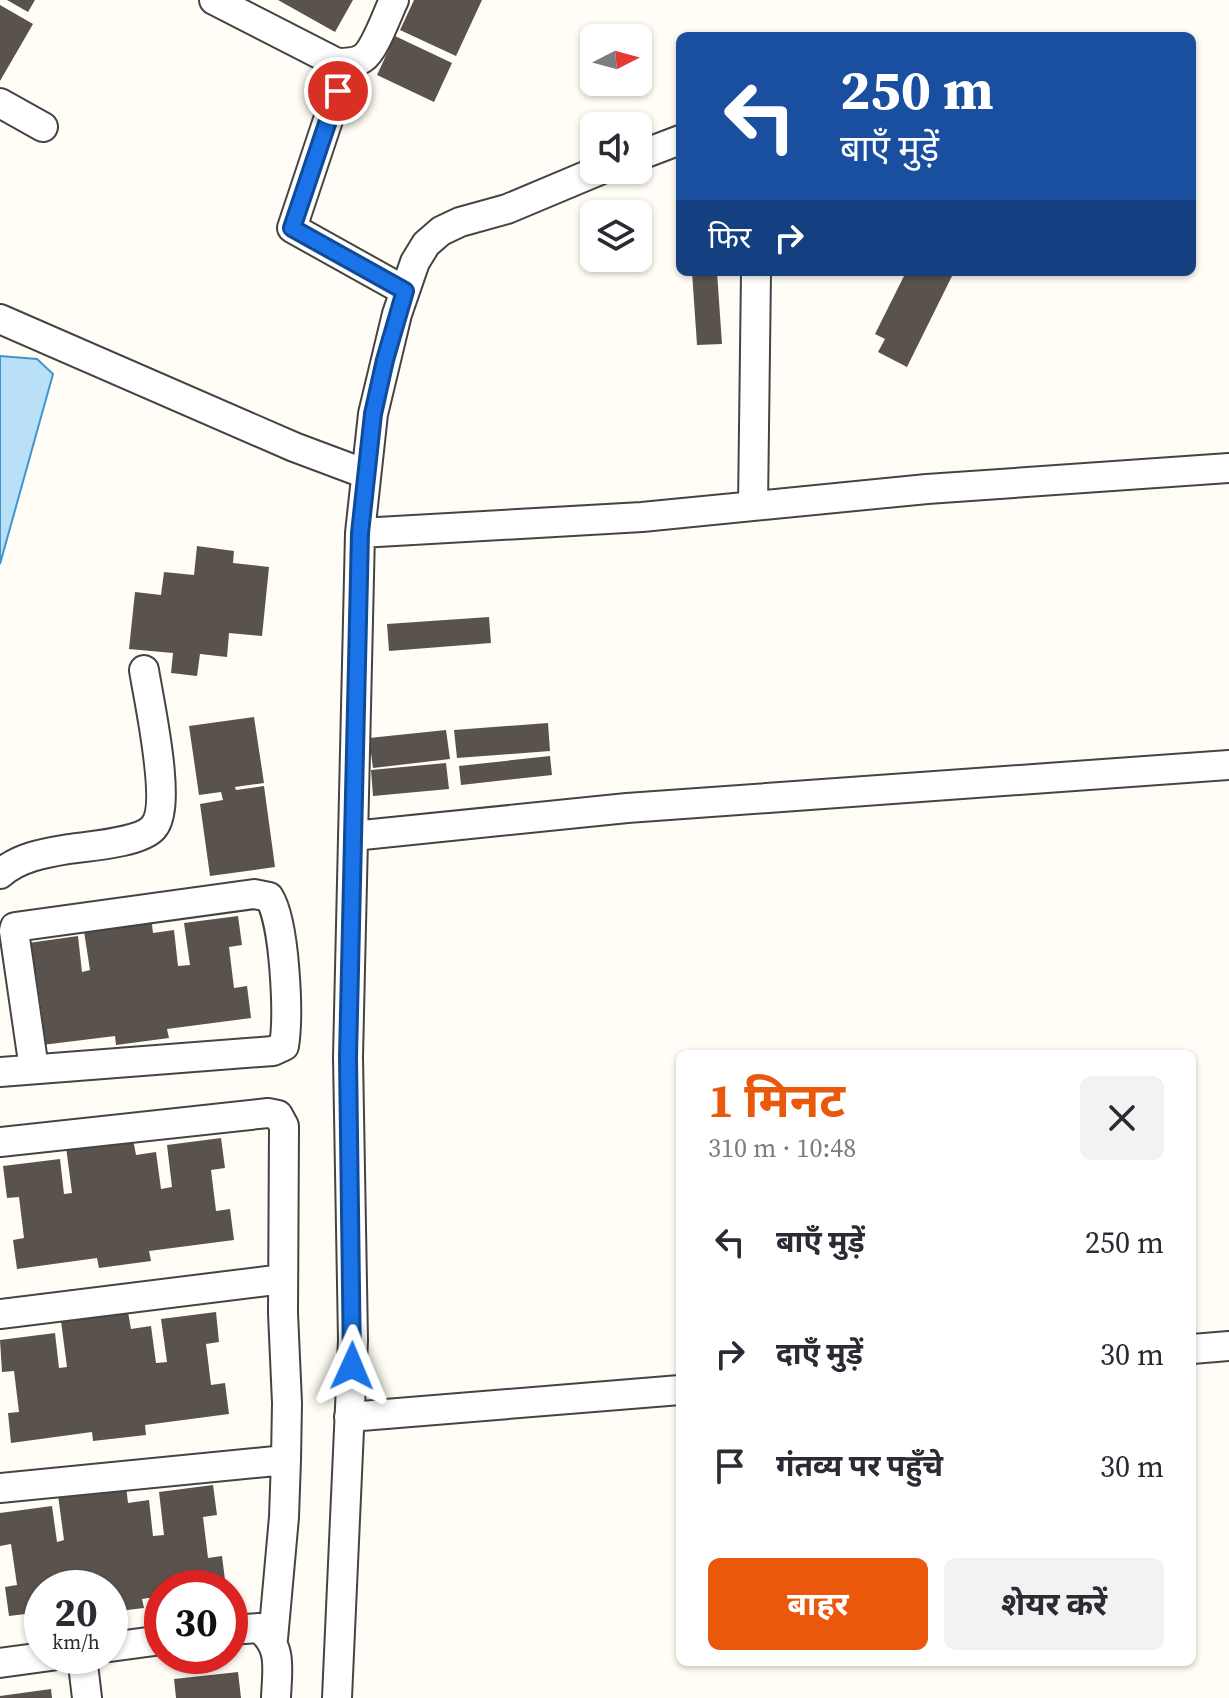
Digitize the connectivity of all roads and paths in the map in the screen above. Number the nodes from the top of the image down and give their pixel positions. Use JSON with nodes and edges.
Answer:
{"nodes":[{"id":1,"x":214,"y":0,"type":"edge"},
{"id":2,"x":394,"y":0,"type":"edge"},
{"id":3,"x":347,"y":63,"type":"junction"},
{"id":4,"x":0,"y":103,"type":"edge"},
{"id":5,"x":43,"y":127,"type":"dead end"},
{"id":6,"x":676,"y":142,"type":"edge"},
{"id":7,"x":652,"y":151,"type":"edge"},
{"id":8,"x":580,"y":178,"type":"edge"},
{"id":9,"x":756,"y":276,"type":"edge"},
{"id":10,"x":405,"y":291,"type":"junction"},
{"id":11,"x":0,"y":319,"type":"edge"},
{"id":12,"x":1229,"y":468,"type":"edge"},
{"id":13,"x":366,"y":474,"type":"junction"},
{"id":14,"x":753,"y":506,"type":"junction"},
{"id":15,"x":360,"y":533,"type":"junction"},
{"id":16,"x":144,"y":670,"type":"dead end"},
{"id":17,"x":1229,"y":765,"type":"edge"},
{"id":18,"x":353,"y":836,"type":"junction"},
{"id":19,"x":0,"y":874,"type":"edge"},
{"id":20,"x":34,"y":1069,"type":"junction"},
{"id":21,"x":0,"y":1072,"type":"edge"},
{"id":22,"x":0,"y":1142,"type":"edge"},
{"id":23,"x":283,"y":1279,"type":"junction"},
{"id":24,"x":0,"y":1314,"type":"edge"},
{"id":25,"x":1229,"y":1346,"type":"edge"},
{"id":26,"x":1196,"y":1349,"type":"edge"},
{"id":27,"x":676,"y":1390,"type":"edge"},
{"id":28,"x":349,"y":1417,"type":"junction"},
{"id":29,"x":286,"y":1460,"type":"junction"},
{"id":30,"x":0,"y":1488,"type":"edge"},
{"id":31,"x":248,"y":1629,"type":"edge"},
{"id":32,"x":273,"y":1639,"type":"junction"},
{"id":33,"x":24,"y":1660,"type":"edge"},
{"id":34,"x":0,"y":1663,"type":"edge"},
{"id":35,"x":84,"y":1674,"type":"edge"},
{"id":36,"x":87,"y":1698,"type":"edge"},
{"id":37,"x":276,"y":1698,"type":"edge"},
{"id":38,"x":337,"y":1698,"type":"edge"}],
"edges":[{"from":1,"to":3,"type":"street"},
{"from":2,"to":3,"type":"street"},
{"from":3,"to":10,"type":"street"},
{"from":4,"to":5,"type":"street"},
{"from":6,"to":7,"type":"street"},
{"from":8,"to":10,"type":"street"},
{"from":9,"to":14,"type":"street"},
{"from":10,"to":13,"type":"street"},
{"from":11,"to":13,"type":"street"},
{"from":12,"to":14,"type":"street"},
{"from":13,"to":15,"type":"street"},
{"from":14,"to":15,"type":"street"},
{"from":15,"to":18,"type":"street"},
{"from":16,"to":19,"type":"street"},
{"from":17,"to":18,"type":"street"},
{"from":18,"to":28,"type":"street"},
{"from":20,"to":20,"type":"street"},
{"from":20,"to":21,"type":"street"},
{"from":22,"to":23,"type":"street"},
{"from":23,"to":24,"type":"street"},
{"from":23,"to":29,"type":"street"},
{"from":25,"to":26,"type":"street"},
{"from":27,"to":28,"type":"street"},
{"from":28,"to":38,"type":"street"},
{"from":29,"to":30,"type":"street"},
{"from":29,"to":32,"type":"street"},
{"from":31,"to":32,"type":"street"},
{"from":32,"to":37,"type":"street"},
{"from":33,"to":34,"type":"street"},
{"from":35,"to":36,"type":"street"}]}
